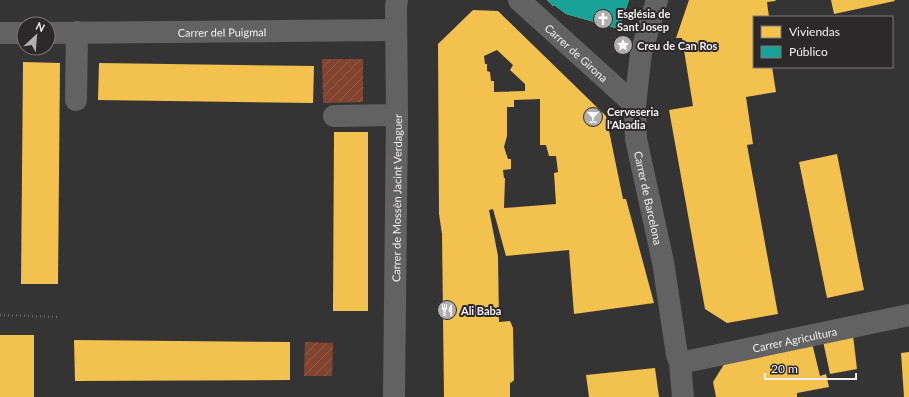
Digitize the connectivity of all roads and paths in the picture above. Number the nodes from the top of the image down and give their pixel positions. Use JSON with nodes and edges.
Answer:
{"nodes":[{"id":1,"x":397,"y":0,"type":"edge"},
{"id":2,"x":519,"y":0,"type":"edge"},
{"id":3,"x":657,"y":0,"type":"edge"},
{"id":4,"x":396,"y":30,"type":"junction"},
{"id":5,"x":77,"y":32,"type":"junction"},
{"id":6,"x":0,"y":33,"type":"edge"},
{"id":7,"x":16,"y":33,"type":"edge"},
{"id":8,"x":56,"y":33,"type":"edge"},
{"id":9,"x":76,"y":100,"type":"dead end"},
{"id":10,"x":635,"y":105,"type":"junction"},
{"id":11,"x":397,"y":115,"type":"junction"},
{"id":12,"x":334,"y":116,"type":"dead end"},
{"id":13,"x":0,"y":315,"type":"edge"},
{"id":14,"x":909,"y":315,"type":"edge"},
{"id":15,"x":58,"y":316,"type":"dead end"},
{"id":16,"x":680,"y":363,"type":"junction"},
{"id":17,"x":394,"y":397,"type":"edge"},
{"id":18,"x":684,"y":397,"type":"edge"}],
"edges":[{"from":1,"to":4,"type":"street","name":"Carrer de Mossèn Jacint Verdaguer"},
{"from":2,"to":10,"type":"street","name":"Carrer de Girona"},
{"from":3,"to":10,"type":"street","name":"Carrer de Barcelona"},
{"from":4,"to":5,"type":"street","name":"Carrer del Puigmal"},
{"from":4,"to":11,"type":"street","name":"Carrer de Mossèn Jacint Verdaguer"},
{"from":5,"to":8,"type":"street","name":"Carrer del Puigmal"},
{"from":5,"to":9,"type":"street"},
{"from":6,"to":7,"type":"street"},
{"from":10,"to":16,"type":"street","name":"Carrer de Barcelona"},
{"from":11,"to":12,"type":"street"},
{"from":11,"to":17,"type":"street","name":"Carrer de Mossèn Jacint Verdaguer"},
{"from":13,"to":15,"type":"path"},
{"from":14,"to":16,"type":"street","name":"Carrer Agricultura"},
{"from":16,"to":18,"type":"street","name":"Carrer de Barcelona"}]}
